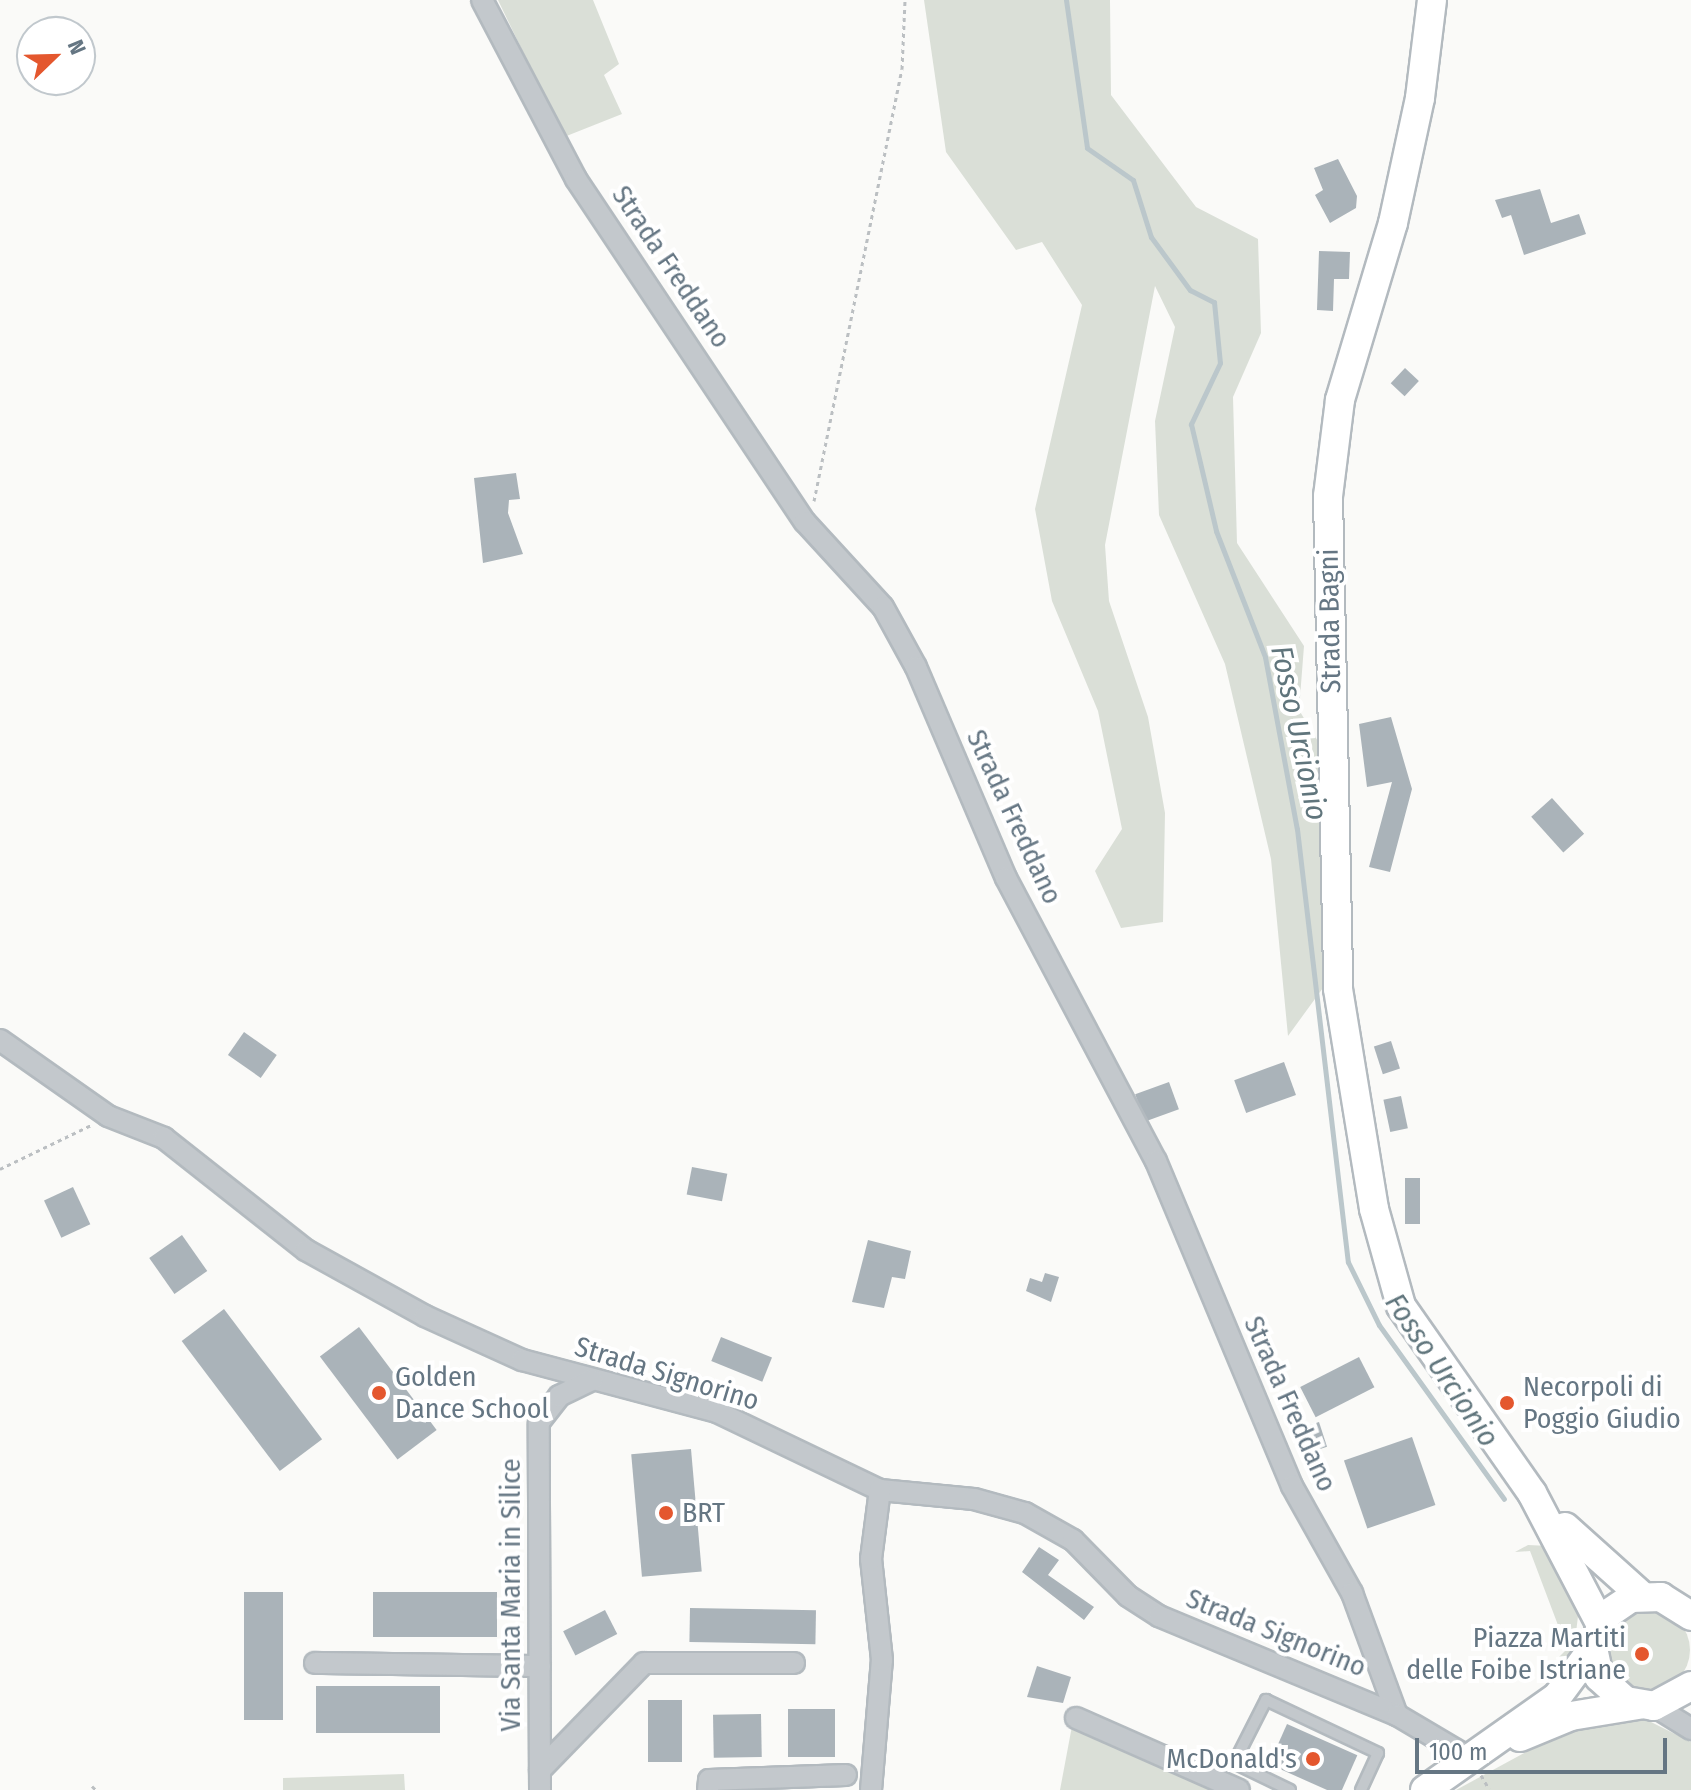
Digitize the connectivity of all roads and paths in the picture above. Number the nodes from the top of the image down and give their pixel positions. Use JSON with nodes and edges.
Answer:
{"nodes":[{"id":1,"x":482,"y":0,"type":"edge"},
{"id":2,"x":905,"y":0,"type":"edge"},
{"id":3,"x":1432,"y":0,"type":"edge"},
{"id":4,"x":805,"y":522,"type":"junction"},
{"id":5,"x":0,"y":1040,"type":"edge"},
{"id":6,"x":108,"y":1116,"type":"junction"},
{"id":7,"x":0,"y":1169,"type":"edge"},
{"id":8,"x":592,"y":1380,"type":"junction"},
{"id":9,"x":880,"y":1490,"type":"junction"},
{"id":10,"x":1532,"y":1493,"type":"junction"},
{"id":11,"x":1642,"y":1596,"type":"junction"},
{"id":12,"x":1685,"y":1605,"type":"edge"},
{"id":13,"x":1597,"y":1635,"type":"junction"},
{"id":14,"x":315,"y":1663,"type":"dead end"},
{"id":15,"x":794,"y":1663,"type":"dead end"},
{"id":16,"x":540,"y":1666,"type":"junction"},
{"id":17,"x":1691,"y":1686,"type":"edge"},
{"id":18,"x":1646,"y":1706,"type":"junction"},
{"id":19,"x":1397,"y":1715,"type":"junction"},
{"id":20,"x":1076,"y":1718,"type":"dead end"},
{"id":21,"x":1691,"y":1729,"type":"edge"},
{"id":22,"x":1477,"y":1768,"type":"junction"},
{"id":23,"x":846,"y":1775,"type":"dead end"},
{"id":24,"x":540,"y":1780,"type":"edge"},
{"id":25,"x":1489,"y":1789,"type":"edge"},
{"id":26,"x":708,"y":1790,"type":"edge"},
{"id":27,"x":871,"y":1790,"type":"edge"},
{"id":28,"x":1239,"y":1790,"type":"edge"},
{"id":29,"x":1290,"y":1790,"type":"edge"},
{"id":30,"x":1361,"y":1790,"type":"edge"},
{"id":31,"x":1425,"y":1790,"type":"edge"}],
"edges":[{"from":1,"to":4,"type":"street","name":"Strada Freddano"},
{"from":2,"to":4,"type":"path"},
{"from":3,"to":10,"type":"street","name":"Strada Bagni"},
{"from":4,"to":19,"type":"street","name":"Strada Freddano"},
{"from":5,"to":6,"type":"street","name":"Strada Signorino"},
{"from":6,"to":7,"type":"path"},
{"from":6,"to":8,"type":"street","name":"Strada Signorino"},
{"from":8,"to":9,"type":"street","name":"Strada Signorino"},
{"from":8,"to":16,"type":"street","name":"Via Santa Maria in Silice"},
{"from":9,"to":19,"type":"street","name":"Strada Signorino"},
{"from":9,"to":27,"type":"street"},
{"from":10,"to":11,"type":"street","name":"Strada Bagni"},
{"from":10,"to":13,"type":"street","name":"Strada Bagni"},
{"from":11,"to":12,"type":"street"},
{"from":11,"to":13,"type":"street"},
{"from":13,"to":18,"type":"street","name":"Strada Bagni"},
{"from":13,"to":22,"type":"street"},
{"from":14,"to":16,"type":"street"},
{"from":15,"to":24,"type":"street"},
{"from":16,"to":24,"type":"street","name":"Via Santa Maria in Silice"},
{"from":17,"to":18,"type":"street"},
{"from":18,"to":21,"type":"street"},
{"from":18,"to":22,"type":"street"},
{"from":19,"to":22,"type":"street","name":"Strada Signorino"},
{"from":20,"to":28,"type":"street"},
{"from":22,"to":25,"type":"path"},
{"from":22,"to":31,"type":"street"},
{"from":23,"to":26,"type":"street"},
{"from":29,"to":30,"type":"lane"}]}
